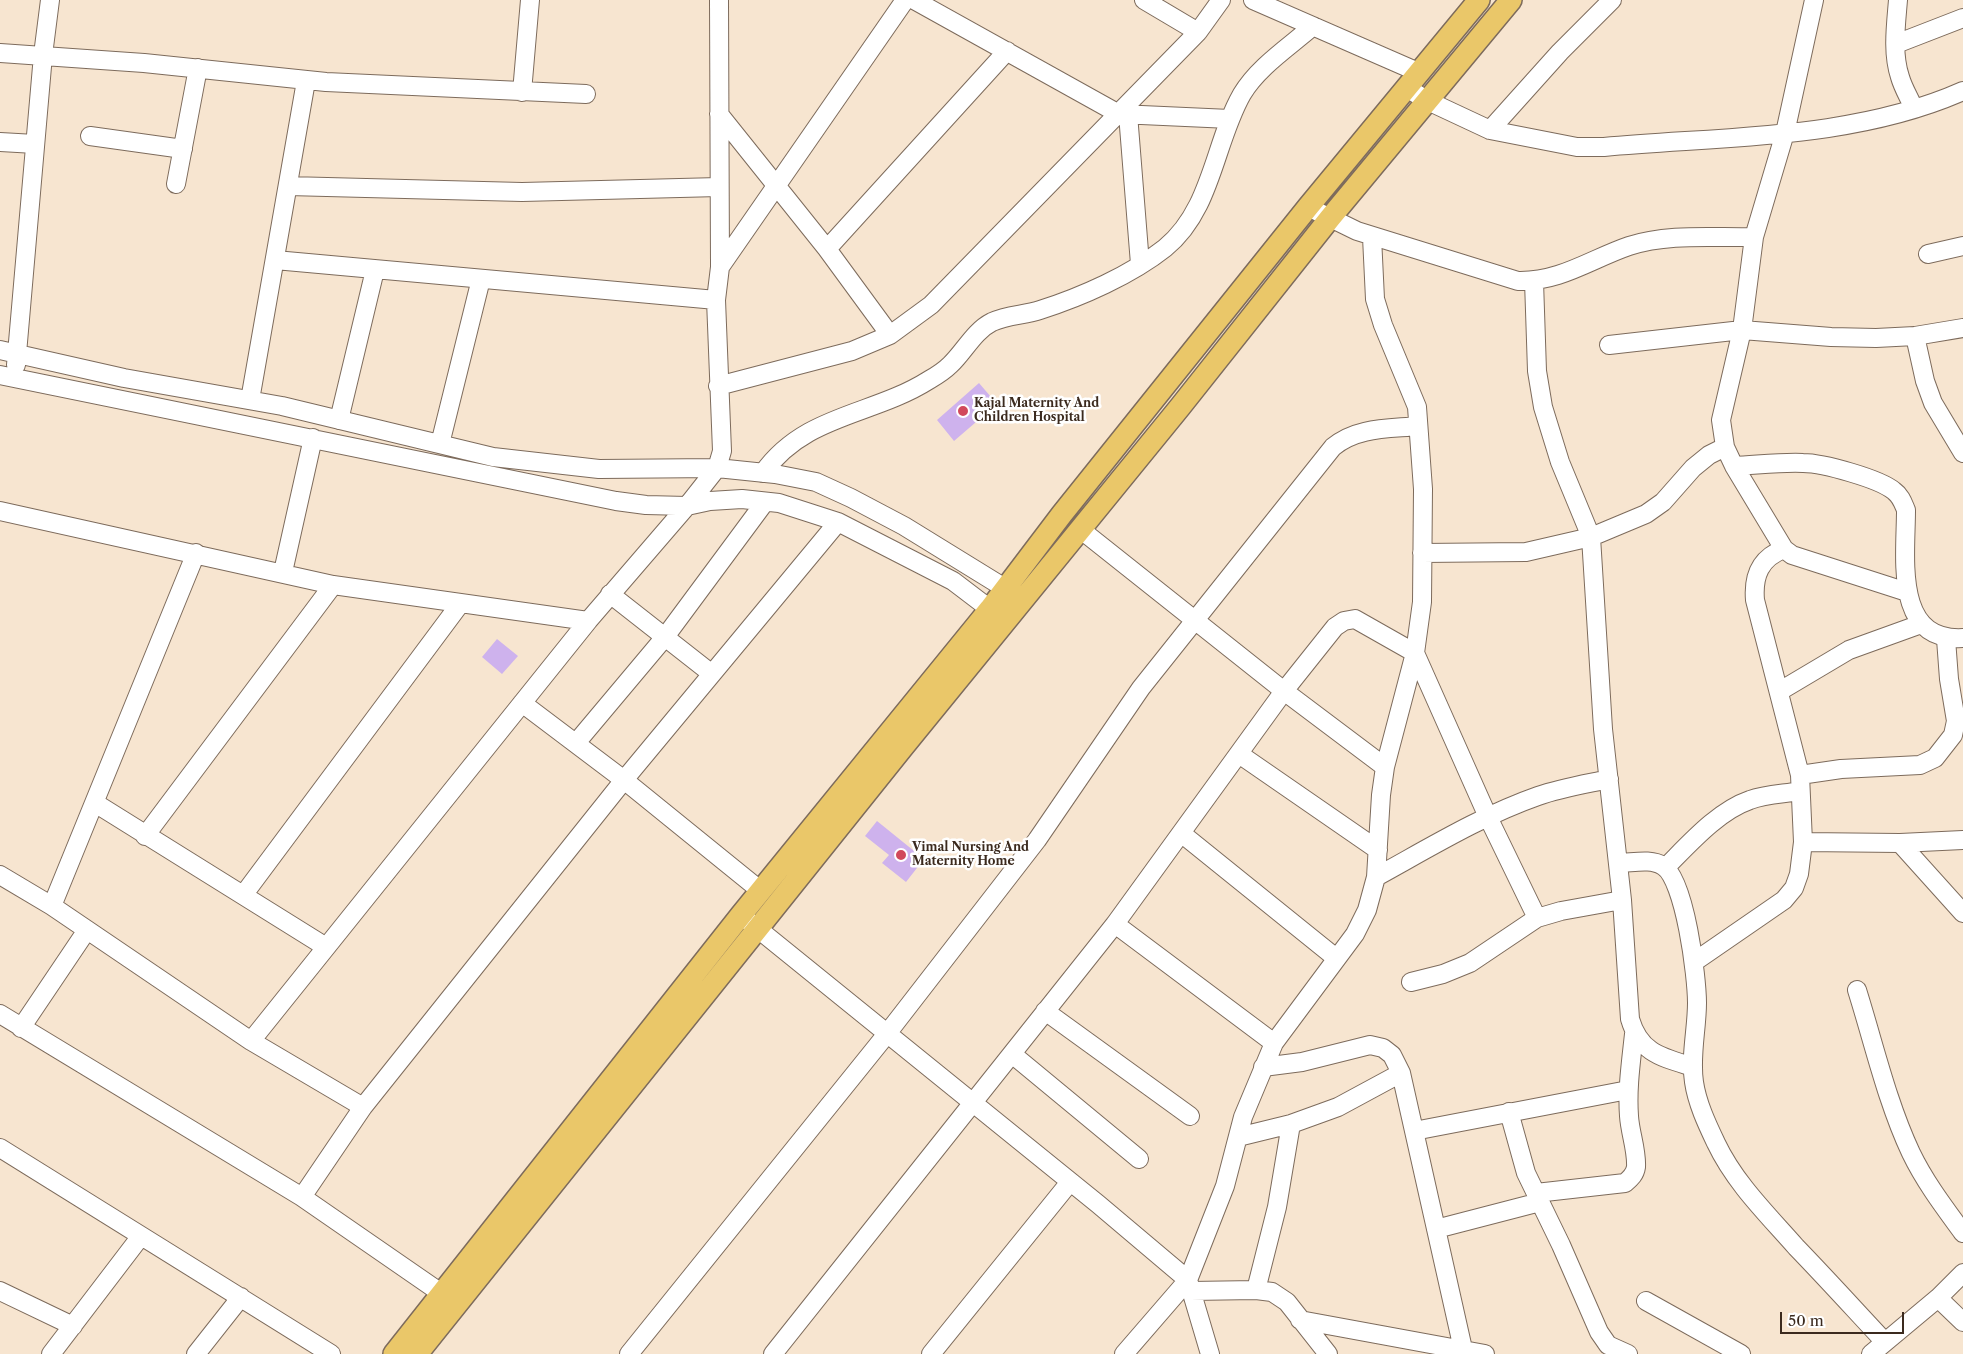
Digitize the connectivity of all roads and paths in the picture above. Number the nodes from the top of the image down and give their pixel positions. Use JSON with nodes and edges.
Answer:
{"nodes":[{"id":1,"x":50,"y":0,"type":"edge"},
{"id":2,"x":530,"y":0,"type":"edge"},
{"id":3,"x":718,"y":0,"type":"edge"},
{"id":4,"x":905,"y":0,"type":"edge"},
{"id":5,"x":914,"y":0,"type":"edge"},
{"id":6,"x":1144,"y":0,"type":"edge"},
{"id":7,"x":1222,"y":0,"type":"edge"},
{"id":8,"x":1253,"y":0,"type":"edge"},
{"id":9,"x":1478,"y":0,"type":"edge"},
{"id":10,"x":1511,"y":0,"type":"edge"},
{"id":11,"x":1612,"y":0,"type":"edge"},
{"id":12,"x":1814,"y":0,"type":"edge"},
{"id":13,"x":1898,"y":0,"type":"edge"},
{"id":14,"x":1963,"y":18,"type":"edge"},
{"id":15,"x":1313,"y":26,"type":"junction"},
{"id":16,"x":1198,"y":32,"type":"junction"},
{"id":17,"x":1896,"y":44,"type":"junction"},
{"id":18,"x":1007,"y":52,"type":"junction"},
{"id":19,"x":0,"y":53,"type":"edge"},
{"id":20,"x":43,"y":55,"type":"junction"},
{"id":21,"x":198,"y":68,"type":"junction"},
{"id":22,"x":306,"y":80,"type":"junction"},
{"id":23,"x":1412,"y":80,"type":"junction"},
{"id":24,"x":1963,"y":91,"type":"edge"},
{"id":25,"x":522,"y":92,"type":"junction"},
{"id":26,"x":586,"y":94,"type":"dead end"},
{"id":27,"x":1428,"y":101,"type":"junction"},
{"id":28,"x":1914,"y":109,"type":"junction"},
{"id":29,"x":719,"y":114,"type":"junction"},
{"id":30,"x":1123,"y":114,"type":"junction"},
{"id":31,"x":1230,"y":119,"type":"junction"},
{"id":32,"x":1490,"y":130,"type":"junction"},
{"id":33,"x":1785,"y":133,"type":"junction"},
{"id":34,"x":90,"y":136,"type":"dead end"},
{"id":35,"x":0,"y":142,"type":"edge"},
{"id":36,"x":35,"y":144,"type":"junction"},
{"id":37,"x":183,"y":149,"type":"junction"},
{"id":38,"x":176,"y":184,"type":"dead end"},
{"id":39,"x":288,"y":186,"type":"junction"},
{"id":40,"x":718,"y":187,"type":"junction"},
{"id":41,"x":775,"y":187,"type":"junction"},
{"id":42,"x":1308,"y":207,"type":"junction"},
{"id":43,"x":1330,"y":218,"type":"junction"},
{"id":44,"x":1372,"y":237,"type":"junction"},
{"id":45,"x":1754,"y":237,"type":"junction"},
{"id":46,"x":1963,"y":246,"type":"edge"},
{"id":47,"x":827,"y":249,"type":"junction"},
{"id":48,"x":1928,"y":254,"type":"dead end"},
{"id":49,"x":274,"y":260,"type":"junction"},
{"id":50,"x":1140,"y":264,"type":"junction"},
{"id":51,"x":720,"y":267,"type":"junction"},
{"id":52,"x":375,"y":270,"type":"junction"},
{"id":53,"x":480,"y":279,"type":"junction"},
{"id":54,"x":1534,"y":281,"type":"junction"},
{"id":55,"x":716,"y":300,"type":"junction"},
{"id":56,"x":1963,"y":328,"type":"edge"},
{"id":57,"x":1742,"y":330,"type":"junction"},
{"id":58,"x":890,"y":335,"type":"junction"},
{"id":59,"x":1915,"y":336,"type":"junction"},
{"id":60,"x":1609,"y":345,"type":"dead end"},
{"id":61,"x":9,"y":352,"type":"edge"},
{"id":62,"x":8,"y":376,"type":"edge"},
{"id":63,"x":718,"y":386,"type":"junction"},
{"id":64,"x":250,"y":400,"type":"junction"},
{"id":65,"x":339,"y":420,"type":"junction"},
{"id":66,"x":1418,"y":426,"type":"junction"},
{"id":67,"x":312,"y":438,"type":"junction"},
{"id":68,"x":440,"y":444,"type":"junction"},
{"id":69,"x":1725,"y":447,"type":"junction"},
{"id":70,"x":1963,"y":453,"type":"edge"},
{"id":71,"x":1734,"y":466,"type":"junction"},
{"id":72,"x":717,"y":468,"type":"junction"},
{"id":73,"x":763,"y":473,"type":"junction"},
{"id":74,"x":765,"y":502,"type":"junction"},
{"id":75,"x":687,"y":506,"type":"junction"},
{"id":76,"x":0,"y":511,"type":"edge"},
{"id":77,"x":838,"y":522,"type":"junction"},
{"id":78,"x":1080,"y":529,"type":"junction"},
{"id":79,"x":1591,"y":537,"type":"junction"},
{"id":80,"x":1784,"y":549,"type":"junction"},
{"id":81,"x":196,"y":553,"type":"junction"},
{"id":82,"x":1422,"y":553,"type":"junction"},
{"id":83,"x":283,"y":572,"type":"junction"},
{"id":84,"x":332,"y":585,"type":"junction"},
{"id":85,"x":1005,"y":587,"type":"junction"},
{"id":86,"x":1907,"y":592,"type":"junction"},
{"id":87,"x":610,"y":594,"type":"junction"},
{"id":88,"x":1022,"y":600,"type":"junction"},
{"id":89,"x":460,"y":604,"type":"junction"},
{"id":90,"x":998,"y":614,"type":"junction"},
{"id":91,"x":1196,"y":620,"type":"junction"},
{"id":92,"x":588,"y":621,"type":"junction"},
{"id":93,"x":1921,"y":624,"type":"junction"},
{"id":94,"x":665,"y":637,"type":"junction"},
{"id":95,"x":1954,"y":638,"type":"edge"},
{"id":96,"x":1415,"y":653,"type":"junction"},
{"id":97,"x":712,"y":674,"type":"junction"},
{"id":98,"x":1284,"y":691,"type":"junction"},
{"id":99,"x":1780,"y":691,"type":"junction"},
{"id":100,"x":522,"y":703,"type":"junction"},
{"id":101,"x":576,"y":743,"type":"junction"},
{"id":102,"x":1238,"y":754,"type":"junction"},
{"id":103,"x":1385,"y":767,"type":"junction"},
{"id":104,"x":1609,"y":779,"type":"junction"},
{"id":105,"x":624,"y":780,"type":"junction"},
{"id":106,"x":1800,"y":783,"type":"junction"},
{"id":107,"x":95,"y":803,"type":"junction"},
{"id":108,"x":1488,"y":817,"type":"junction"},
{"id":109,"x":1181,"y":833,"type":"junction"},
{"id":110,"x":145,"y":836,"type":"junction"},
{"id":111,"x":1963,"y":840,"type":"edge"},
{"id":112,"x":1803,"y":842,"type":"junction"},
{"id":113,"x":1900,"y":843,"type":"junction"},
{"id":114,"x":1378,"y":850,"type":"junction"},
{"id":115,"x":1619,"y":863,"type":"junction"},
{"id":116,"x":1666,"y":867,"type":"junction"},
{"id":117,"x":0,"y":875,"type":"edge"},
{"id":118,"x":1376,"y":877,"type":"junction"},
{"id":119,"x":761,"y":891,"type":"junction"},
{"id":120,"x":244,"y":894,"type":"junction"},
{"id":121,"x":1622,"y":900,"type":"junction"},
{"id":122,"x":52,"y":906,"type":"junction"},
{"id":123,"x":1963,"y":913,"type":"edge"},
{"id":124,"x":741,"y":915,"type":"junction"},
{"id":125,"x":1537,"y":918,"type":"junction"},
{"id":126,"x":1115,"y":924,"type":"junction"},
{"id":127,"x":757,"y":929,"type":"junction"},
{"id":128,"x":87,"y":930,"type":"junction"},
{"id":129,"x":326,"y":947,"type":"junction"},
{"id":130,"x":1336,"y":958,"type":"junction"},
{"id":131,"x":1694,"y":962,"type":"junction"},
{"id":132,"x":1411,"y":982,"type":"dead end"},
{"id":133,"x":1857,"y":990,"type":"dead end"},
{"id":134,"x":1045,"y":1011,"type":"junction"},
{"id":135,"x":0,"y":1014,"type":"edge"},
{"id":136,"x":21,"y":1028,"type":"junction"},
{"id":137,"x":1634,"y":1034,"type":"junction"},
{"id":138,"x":886,"y":1035,"type":"junction"},
{"id":139,"x":251,"y":1041,"type":"junction"},
{"id":140,"x":1274,"y":1043,"type":"junction"},
{"id":141,"x":1012,"y":1054,"type":"junction"},
{"id":142,"x":1263,"y":1067,"type":"junction"},
{"id":143,"x":1693,"y":1067,"type":"junction"},
{"id":144,"x":1401,"y":1073,"type":"junction"},
{"id":145,"x":1628,"y":1090,"type":"junction"},
{"id":146,"x":972,"y":1104,"type":"junction"},
{"id":147,"x":363,"y":1107,"type":"junction"},
{"id":148,"x":1509,"y":1112,"type":"junction"},
{"id":149,"x":1190,"y":1116,"type":"dead end"},
{"id":150,"x":1291,"y":1124,"type":"junction"},
{"id":151,"x":1414,"y":1131,"type":"junction"},
{"id":152,"x":1238,"y":1137,"type":"junction"},
{"id":153,"x":0,"y":1148,"type":"edge"},
{"id":154,"x":1139,"y":1160,"type":"dead end"},
{"id":155,"x":1070,"y":1182,"type":"junction"},
{"id":156,"x":302,"y":1196,"type":"junction"},
{"id":157,"x":1538,"y":1198,"type":"junction"},
{"id":158,"x":1436,"y":1230,"type":"junction"},
{"id":159,"x":1963,"y":1233,"type":"edge"},
{"id":160,"x":141,"y":1236,"type":"junction"},
{"id":161,"x":1963,"y":1273,"type":"edge"},
{"id":162,"x":1190,"y":1285,"type":"junction"},
{"id":163,"x":1256,"y":1290,"type":"junction"},
{"id":164,"x":0,"y":1291,"type":"edge"},
{"id":165,"x":441,"y":1293,"type":"junction"},
{"id":166,"x":241,"y":1297,"type":"junction"},
{"id":167,"x":1938,"y":1298,"type":"junction"},
{"id":168,"x":1646,"y":1300,"type":"dead end"},
{"id":169,"x":1300,"y":1320,"type":"junction"},
{"id":170,"x":1963,"y":1322,"type":"edge"},
{"id":171,"x":73,"y":1326,"type":"junction"},
{"id":172,"x":1884,"y":1341,"type":"junction"},
{"id":173,"x":1463,"y":1349,"type":"junction"},
{"id":174,"x":51,"y":1354,"type":"edge"},
{"id":175,"x":196,"y":1354,"type":"edge"},
{"id":176,"x":331,"y":1354,"type":"edge"},
{"id":177,"x":394,"y":1354,"type":"edge"},
{"id":178,"x":417,"y":1354,"type":"edge"},
{"id":179,"x":629,"y":1354,"type":"edge"},
{"id":180,"x":773,"y":1354,"type":"edge"},
{"id":181,"x":931,"y":1354,"type":"edge"},
{"id":182,"x":1124,"y":1354,"type":"edge"},
{"id":183,"x":1210,"y":1354,"type":"edge"},
{"id":184,"x":1328,"y":1354,"type":"edge"},
{"id":185,"x":1485,"y":1354,"type":"edge"},
{"id":186,"x":1628,"y":1354,"type":"edge"},
{"id":187,"x":1741,"y":1354,"type":"edge"},
{"id":188,"x":1870,"y":1354,"type":"edge"}],
"edges":[{"from":1,"to":20,"type":"street"},
{"from":2,"to":25,"type":"street"},
{"from":3,"to":29,"type":"street"},
{"from":4,"to":41,"type":"street"},
{"from":5,"to":18,"type":"street"},
{"from":6,"to":16,"type":"street"},
{"from":7,"to":16,"type":"street"},
{"from":8,"to":15,"type":"street"},
{"from":9,"to":23,"type":"main road"},
{"from":10,"to":27,"type":"main road"},
{"from":11,"to":32,"type":"street"},
{"from":12,"to":33,"type":"street"},
{"from":13,"to":17,"type":"street"},
{"from":14,"to":17,"type":"street"},
{"from":15,"to":23,"type":"street"},
{"from":15,"to":31,"type":"street"},
{"from":16,"to":30,"type":"street"},
{"from":17,"to":28,"type":"street"},
{"from":18,"to":30,"type":"street"},
{"from":18,"to":47,"type":"street"},
{"from":19,"to":20,"type":"street"},
{"from":20,"to":21,"type":"street"},
{"from":20,"to":36,"type":"street"},
{"from":21,"to":22,"type":"street"},
{"from":21,"to":37,"type":"street"},
{"from":22,"to":25,"type":"street"},
{"from":22,"to":39,"type":"street"},
{"from":23,"to":27,"type":"street"},
{"from":23,"to":42,"type":"main road"},
{"from":24,"to":28,"type":"street"},
{"from":25,"to":26,"type":"street"},
{"from":27,"to":32,"type":"street"},
{"from":27,"to":43,"type":"main road"},
{"from":28,"to":33,"type":"street"},
{"from":29,"to":40,"type":"street"},
{"from":29,"to":41,"type":"street"},
{"from":30,"to":31,"type":"street"},
{"from":30,"to":50,"type":"street"},
{"from":30,"to":58,"type":"street"},
{"from":31,"to":50,"type":"street"},
{"from":32,"to":33,"type":"street"},
{"from":33,"to":45,"type":"street"},
{"from":34,"to":37,"type":"street"},
{"from":35,"to":36,"type":"street"},
{"from":36,"to":61,"type":"street"},
{"from":37,"to":38,"type":"street"},
{"from":39,"to":40,"type":"street"},
{"from":39,"to":49,"type":"street"},
{"from":40,"to":51,"type":"street"},
{"from":41,"to":47,"type":"street"},
{"from":41,"to":51,"type":"street"},
{"from":42,"to":43,"type":"street"},
{"from":42,"to":85,"type":"main road"},
{"from":43,"to":44,"type":"street"},
{"from":43,"to":78,"type":"main road"},
{"from":44,"to":54,"type":"street"},
{"from":44,"to":66,"type":"street"},
{"from":45,"to":54,"type":"street"},
{"from":45,"to":57,"type":"street"},
{"from":46,"to":48,"type":"street"},
{"from":47,"to":58,"type":"street"},
{"from":49,"to":52,"type":"street"},
{"from":49,"to":64,"type":"street"},
{"from":50,"to":73,"type":"street"},
{"from":51,"to":55,"type":"street"},
{"from":52,"to":53,"type":"street"},
{"from":52,"to":65,"type":"street"},
{"from":53,"to":55,"type":"street"},
{"from":53,"to":68,"type":"street"},
{"from":54,"to":79,"type":"street"},
{"from":55,"to":63,"type":"street"},
{"from":56,"to":59,"type":"street"},
{"from":57,"to":59,"type":"street"},
{"from":57,"to":60,"type":"street"},
{"from":57,"to":69,"type":"street"},
{"from":58,"to":63,"type":"street"},
{"from":59,"to":70,"type":"street"},
{"from":61,"to":62,"type":"street"},
{"from":61,"to":64,"type":"street"},
{"from":62,"to":67,"type":"street"},
{"from":63,"to":72,"type":"street"},
{"from":64,"to":65,"type":"street"},
{"from":65,"to":68,"type":"street"},
{"from":66,"to":82,"type":"street"},
{"from":66,"to":91,"type":"street"},
{"from":67,"to":75,"type":"street"},
{"from":67,"to":83,"type":"street"},
{"from":68,"to":72,"type":"street"},
{"from":69,"to":71,"type":"street"},
{"from":69,"to":79,"type":"street"},
{"from":71,"to":80,"type":"street"},
{"from":71,"to":86,"type":"street"},
{"from":72,"to":73,"type":"street"},
{"from":72,"to":75,"type":"street"},
{"from":73,"to":85,"type":"street"},
{"from":74,"to":75,"type":"street"},
{"from":74,"to":77,"type":"street"},
{"from":74,"to":94,"type":"street"},
{"from":75,"to":87,"type":"street"},
{"from":76,"to":81,"type":"street"},
{"from":77,"to":90,"type":"street"},
{"from":77,"to":97,"type":"street"},
{"from":78,"to":88,"type":"main road"},
{"from":78,"to":91,"type":"street"},
{"from":79,"to":82,"type":"street"},
{"from":79,"to":104,"type":"street"},
{"from":80,"to":86,"type":"street"},
{"from":80,"to":99,"type":"street"},
{"from":81,"to":83,"type":"street"},
{"from":81,"to":107,"type":"street"},
{"from":82,"to":96,"type":"street"},
{"from":83,"to":84,"type":"street"},
{"from":84,"to":89,"type":"street"},
{"from":84,"to":110,"type":"street"},
{"from":85,"to":88,"type":"street"},
{"from":85,"to":90,"type":"main road"},
{"from":86,"to":93,"type":"street"},
{"from":87,"to":92,"type":"street"},
{"from":87,"to":94,"type":"street"},
{"from":88,"to":90,"type":"main road"},
{"from":89,"to":92,"type":"street"},
{"from":89,"to":120,"type":"street"},
{"from":90,"to":119,"type":"main road"},
{"from":90,"to":127,"type":"main road"},
{"from":91,"to":98,"type":"street"},
{"from":91,"to":138,"type":"street"},
{"from":92,"to":100,"type":"street"},
{"from":93,"to":95,"type":"street"},
{"from":93,"to":99,"type":"street"},
{"from":94,"to":97,"type":"street"},
{"from":94,"to":101,"type":"street"},
{"from":95,"to":106,"type":"street"},
{"from":96,"to":98,"type":"street"},
{"from":96,"to":103,"type":"street"},
{"from":96,"to":108,"type":"street"},
{"from":97,"to":105,"type":"street"},
{"from":98,"to":102,"type":"street"},
{"from":98,"to":103,"type":"street"},
{"from":99,"to":106,"type":"street"},
{"from":100,"to":101,"type":"street"},
{"from":100,"to":129,"type":"street"},
{"from":101,"to":105,"type":"street"},
{"from":102,"to":109,"type":"street"},
{"from":102,"to":114,"type":"street"},
{"from":103,"to":114,"type":"street"},
{"from":104,"to":108,"type":"street"},
{"from":104,"to":115,"type":"street"},
{"from":105,"to":119,"type":"street"},
{"from":105,"to":147,"type":"street"},
{"from":106,"to":112,"type":"street"},
{"from":106,"to":116,"type":"street"},
{"from":107,"to":110,"type":"street"},
{"from":107,"to":122,"type":"street"},
{"from":108,"to":118,"type":"street"},
{"from":108,"to":125,"type":"street"},
{"from":109,"to":126,"type":"street"},
{"from":109,"to":130,"type":"street"},
{"from":110,"to":120,"type":"street"},
{"from":111,"to":113,"type":"street"},
{"from":112,"to":113,"type":"street"},
{"from":112,"to":131,"type":"street"},
{"from":113,"to":123,"type":"street"},
{"from":114,"to":118,"type":"street"},
{"from":115,"to":116,"type":"street"},
{"from":115,"to":121,"type":"street"},
{"from":116,"to":131,"type":"street"},
{"from":117,"to":122,"type":"street"},
{"from":118,"to":130,"type":"street"},
{"from":119,"to":124,"type":"main road"},
{"from":120,"to":129,"type":"street"},
{"from":121,"to":125,"type":"street"},
{"from":121,"to":137,"type":"street"},
{"from":122,"to":128,"type":"street"},
{"from":124,"to":127,"type":"street"},
{"from":124,"to":165,"type":"main road"},
{"from":125,"to":132,"type":"street"},
{"from":126,"to":134,"type":"street"},
{"from":126,"to":140,"type":"street"},
{"from":127,"to":138,"type":"street"},
{"from":127,"to":178,"type":"main road"},
{"from":128,"to":136,"type":"street"},
{"from":128,"to":139,"type":"street"},
{"from":129,"to":139,"type":"street"},
{"from":130,"to":140,"type":"street"},
{"from":131,"to":143,"type":"street"},
{"from":133,"to":159,"type":"street"},
{"from":134,"to":141,"type":"street"},
{"from":134,"to":149,"type":"street"},
{"from":135,"to":136,"type":"street"},
{"from":136,"to":156,"type":"street"},
{"from":137,"to":143,"type":"street"},
{"from":137,"to":145,"type":"street"},
{"from":138,"to":146,"type":"street"},
{"from":138,"to":179,"type":"street"},
{"from":139,"to":147,"type":"street"},
{"from":140,"to":142,"type":"street"},
{"from":141,"to":146,"type":"street"},
{"from":141,"to":154,"type":"street"},
{"from":142,"to":144,"type":"street"},
{"from":142,"to":152,"type":"street"},
{"from":143,"to":172,"type":"street"},
{"from":144,"to":150,"type":"street"},
{"from":144,"to":151,"type":"street"},
{"from":145,"to":148,"type":"street"},
{"from":145,"to":157,"type":"street"},
{"from":146,"to":155,"type":"street"},
{"from":146,"to":180,"type":"street"},
{"from":147,"to":156,"type":"street"},
{"from":148,"to":151,"type":"street"},
{"from":148,"to":157,"type":"street"},
{"from":150,"to":152,"type":"street"},
{"from":150,"to":163,"type":"street"},
{"from":151,"to":158,"type":"street"},
{"from":152,"to":162,"type":"street"},
{"from":153,"to":160,"type":"street"},
{"from":155,"to":162,"type":"street"},
{"from":155,"to":181,"type":"street"},
{"from":156,"to":165,"type":"street"},
{"from":157,"to":158,"type":"street"},
{"from":157,"to":186,"type":"street"},
{"from":158,"to":173,"type":"street"},
{"from":160,"to":166,"type":"street"},
{"from":160,"to":171,"type":"street"},
{"from":161,"to":167,"type":"street"},
{"from":162,"to":163,"type":"street"},
{"from":162,"to":182,"type":"street"},
{"from":162,"to":183,"type":"street"},
{"from":163,"to":169,"type":"street"},
{"from":164,"to":171,"type":"street"},
{"from":165,"to":177,"type":"main road"},
{"from":166,"to":175,"type":"street"},
{"from":166,"to":176,"type":"street"},
{"from":167,"to":170,"type":"street"},
{"from":167,"to":172,"type":"street"},
{"from":168,"to":187,"type":"street"},
{"from":169,"to":173,"type":"street"},
{"from":169,"to":184,"type":"street"},
{"from":171,"to":174,"type":"street"},
{"from":172,"to":188,"type":"street"},
{"from":173,"to":185,"type":"street"}]}
